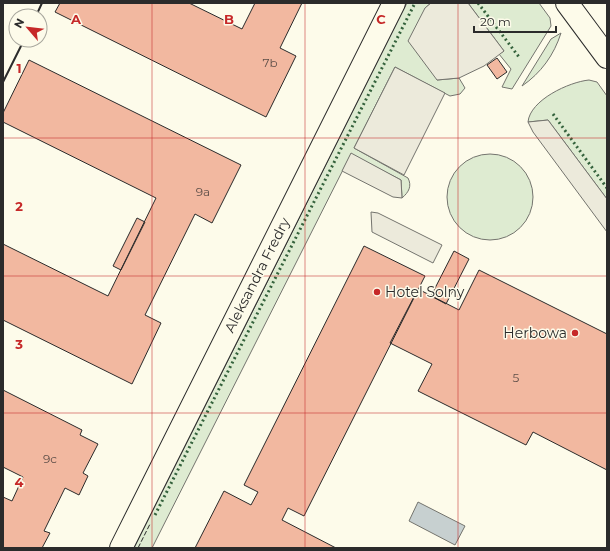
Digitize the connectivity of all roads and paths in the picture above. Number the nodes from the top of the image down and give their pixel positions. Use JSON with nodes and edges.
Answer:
{"nodes":[{"id":1,"x":394,"y":3,"type":"edge"},
{"id":2,"x":568,"y":3,"type":"edge"},
{"id":3,"x":603,"y":44,"type":"edge"},
{"id":4,"x":121,"y":548,"type":"edge"}],
"edges":[{"from":1,"to":4,"type":"street","name":"Aleksandra Fredry"},
{"from":2,"to":3,"type":"street"}]}
